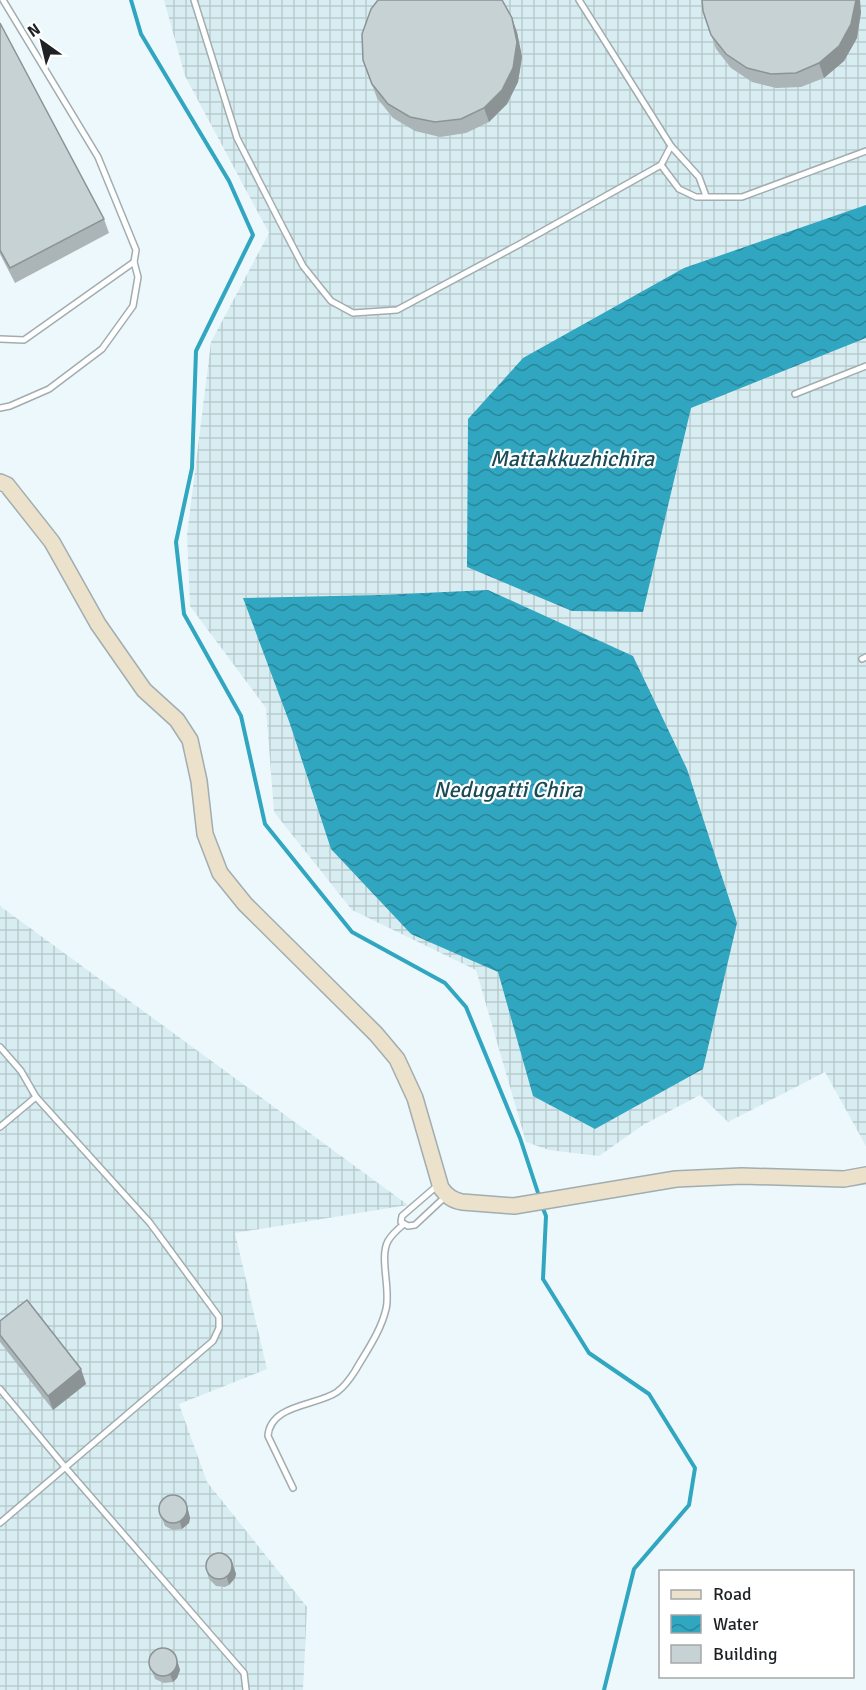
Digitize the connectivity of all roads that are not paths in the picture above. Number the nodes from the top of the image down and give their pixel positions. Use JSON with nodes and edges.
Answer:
{"nodes":[{"id":1,"x":3,"y":0,"type":"edge"},
{"id":2,"x":194,"y":0,"type":"edge"},
{"id":3,"x":579,"y":0,"type":"edge"},
{"id":4,"x":671,"y":146,"type":"junction"},
{"id":5,"x":866,"y":151,"type":"edge"},
{"id":6,"x":661,"y":165,"type":"junction"},
{"id":7,"x":705,"y":196,"type":"junction"},
{"id":8,"x":134,"y":262,"type":"junction"},
{"id":9,"x":0,"y":338,"type":"edge"},
{"id":10,"x":866,"y":366,"type":"edge"},
{"id":11,"x":795,"y":394,"type":"dead end"},
{"id":12,"x":0,"y":408,"type":"edge"},
{"id":13,"x":0,"y":482,"type":"edge"},
{"id":14,"x":0,"y":1047,"type":"edge"},
{"id":15,"x":36,"y":1097,"type":"junction"},
{"id":16,"x":0,"y":1127,"type":"edge"},
{"id":17,"x":866,"y":1175,"type":"edge"},
{"id":18,"x":443,"y":1190,"type":"junction"},
{"id":19,"x":404,"y":1224,"type":"junction"},
{"id":20,"x":0,"y":1389,"type":"edge"},
{"id":21,"x":64,"y":1467,"type":"junction"},
{"id":22,"x":293,"y":1488,"type":"dead end"},
{"id":23,"x":0,"y":1523,"type":"edge"},
{"id":24,"x":246,"y":1690,"type":"edge"}],
"edges":[{"from":1,"to":8,"type":"lane"},
{"from":2,"to":6,"type":"lane"},
{"from":3,"to":4,"type":"lane"},
{"from":4,"to":6,"type":"lane"},
{"from":4,"to":7,"type":"lane"},
{"from":5,"to":7,"type":"lane"},
{"from":6,"to":7,"type":"lane"},
{"from":8,"to":9,"type":"lane"},
{"from":8,"to":12,"type":"lane"},
{"from":10,"to":11,"type":"lane"},
{"from":13,"to":18,"type":"main road"},
{"from":14,"to":15,"type":"lane"},
{"from":15,"to":16,"type":"lane"},
{"from":15,"to":21,"type":"lane"},
{"from":17,"to":18,"type":"main road"},
{"from":18,"to":19,"type":"lane"},
{"from":18,"to":19,"type":"lane"},
{"from":19,"to":22,"type":"lane"},
{"from":20,"to":21,"type":"lane"},
{"from":21,"to":23,"type":"lane"},
{"from":21,"to":24,"type":"lane"}]}
